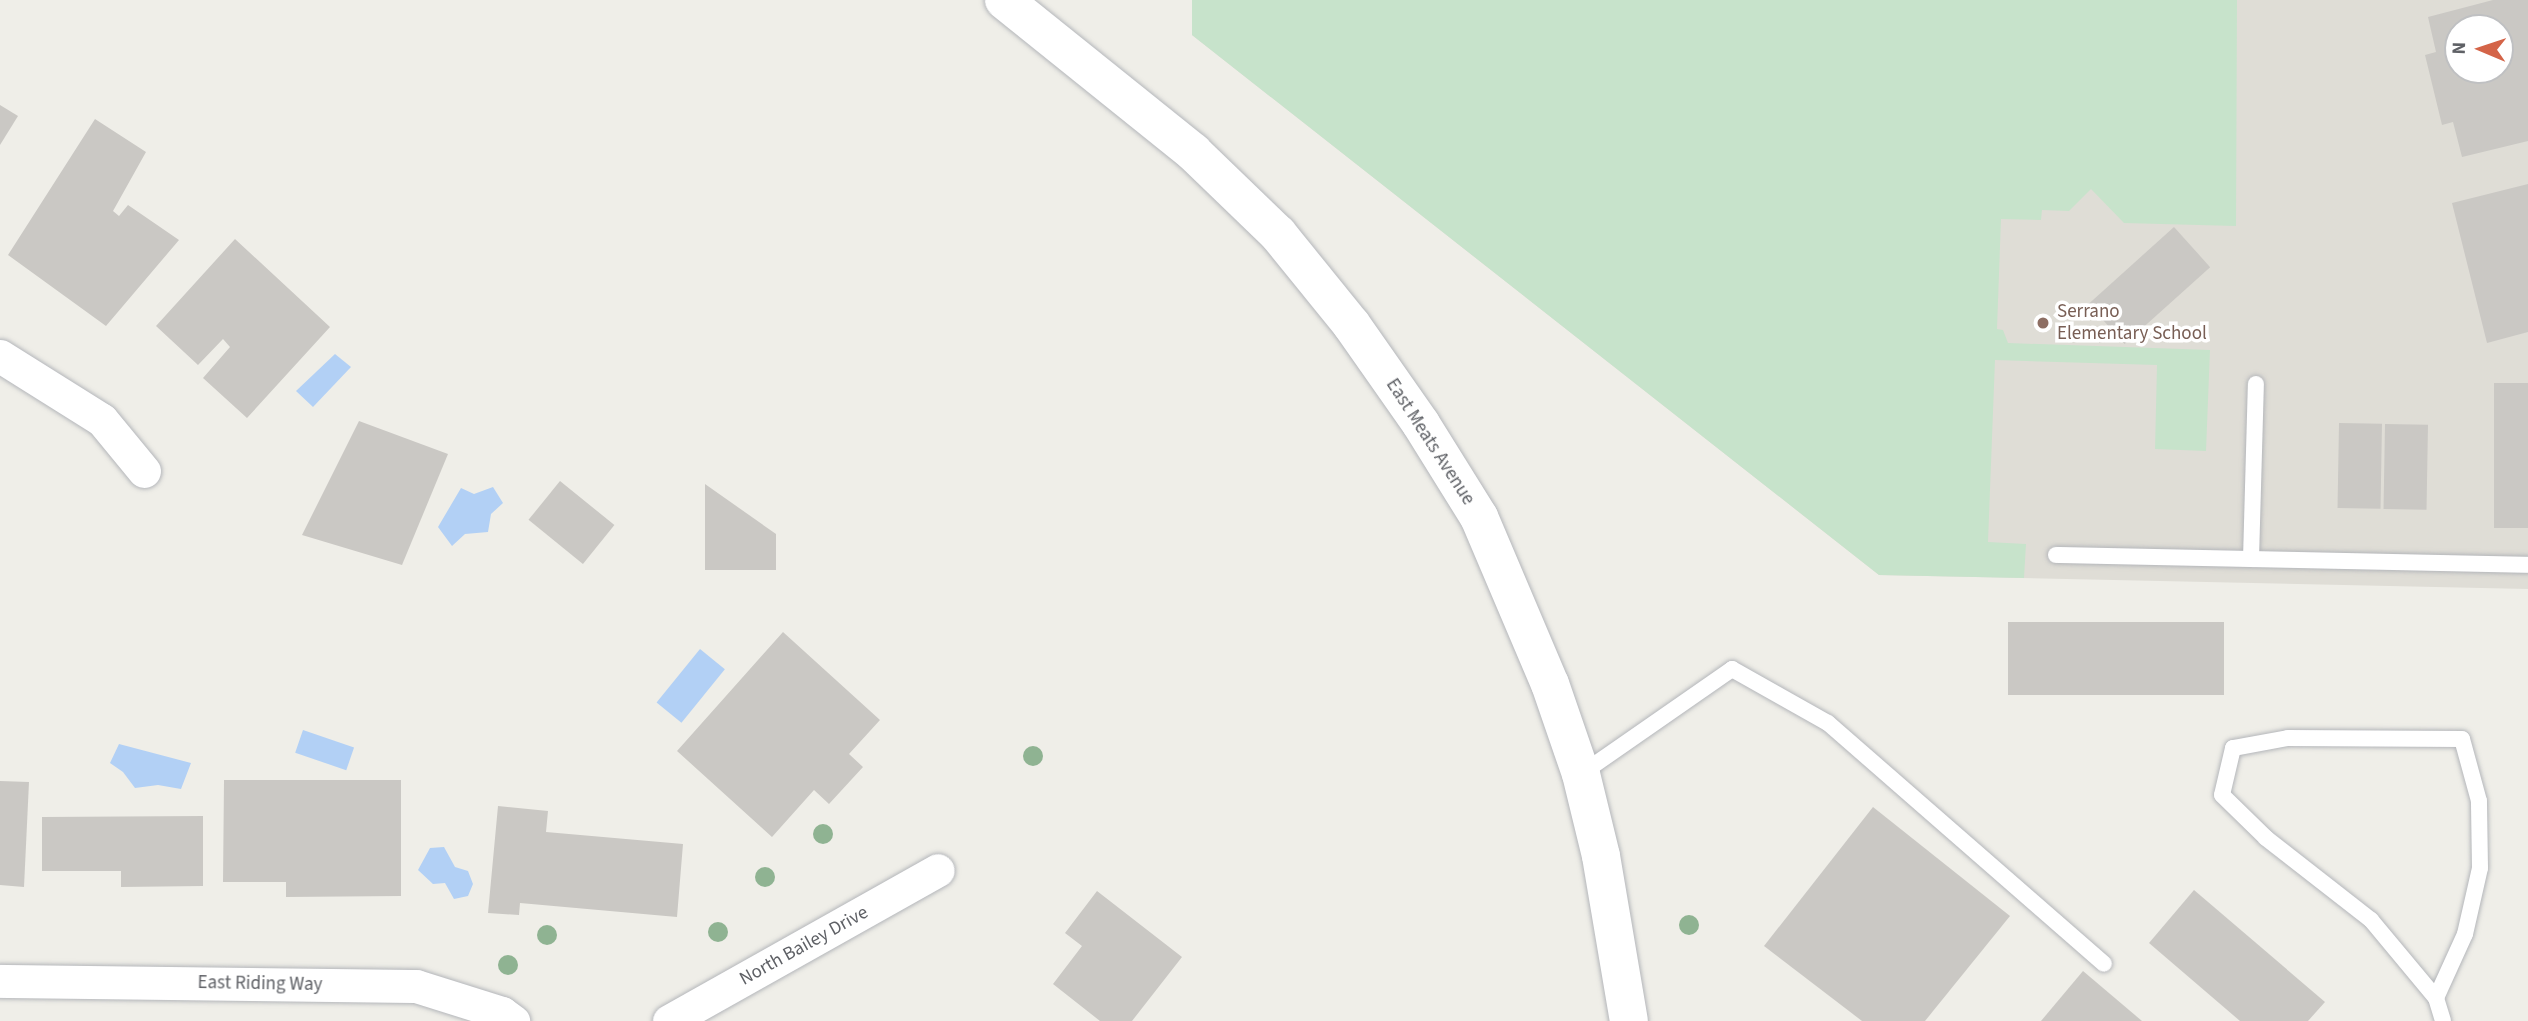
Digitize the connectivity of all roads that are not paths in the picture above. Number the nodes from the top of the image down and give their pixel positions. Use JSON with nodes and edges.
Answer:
{"nodes":[{"id":1,"x":1004,"y":0,"type":"edge"},
{"id":2,"x":0,"y":356,"type":"edge"},
{"id":3,"x":2256,"y":384,"type":"dead end"},
{"id":4,"x":144,"y":471,"type":"dead end"},
{"id":5,"x":2056,"y":555,"type":"dead end"},
{"id":6,"x":2251,"y":559,"type":"junction"},
{"id":7,"x":2528,"y":565,"type":"edge"},
{"id":8,"x":1581,"y":774,"type":"junction"},
{"id":9,"x":938,"y":870,"type":"dead end"},
{"id":10,"x":2104,"y":964,"type":"dead end"},
{"id":11,"x":0,"y":981,"type":"edge"},
{"id":12,"x":2436,"y":998,"type":"junction"},
{"id":13,"x":513,"y":1021,"type":"edge"},
{"id":14,"x":670,"y":1021,"type":"edge"},
{"id":15,"x":1629,"y":1021,"type":"edge"},
{"id":16,"x":2443,"y":1021,"type":"edge"}],
"edges":[{"from":1,"to":8,"type":"street","name":"East Meats Avenue"},
{"from":2,"to":4,"type":"street"},
{"from":3,"to":6,"type":"lane"},
{"from":5,"to":6,"type":"lane"},
{"from":6,"to":7,"type":"lane"},
{"from":8,"to":10,"type":"lane"},
{"from":8,"to":15,"type":"street","name":"East Meats Avenue"},
{"from":9,"to":14,"type":"street","name":"North Bailey Drive"},
{"from":11,"to":13,"type":"street","name":"East Riding Way"},
{"from":12,"to":12,"type":"lane"},
{"from":12,"to":16,"type":"lane"}]}
